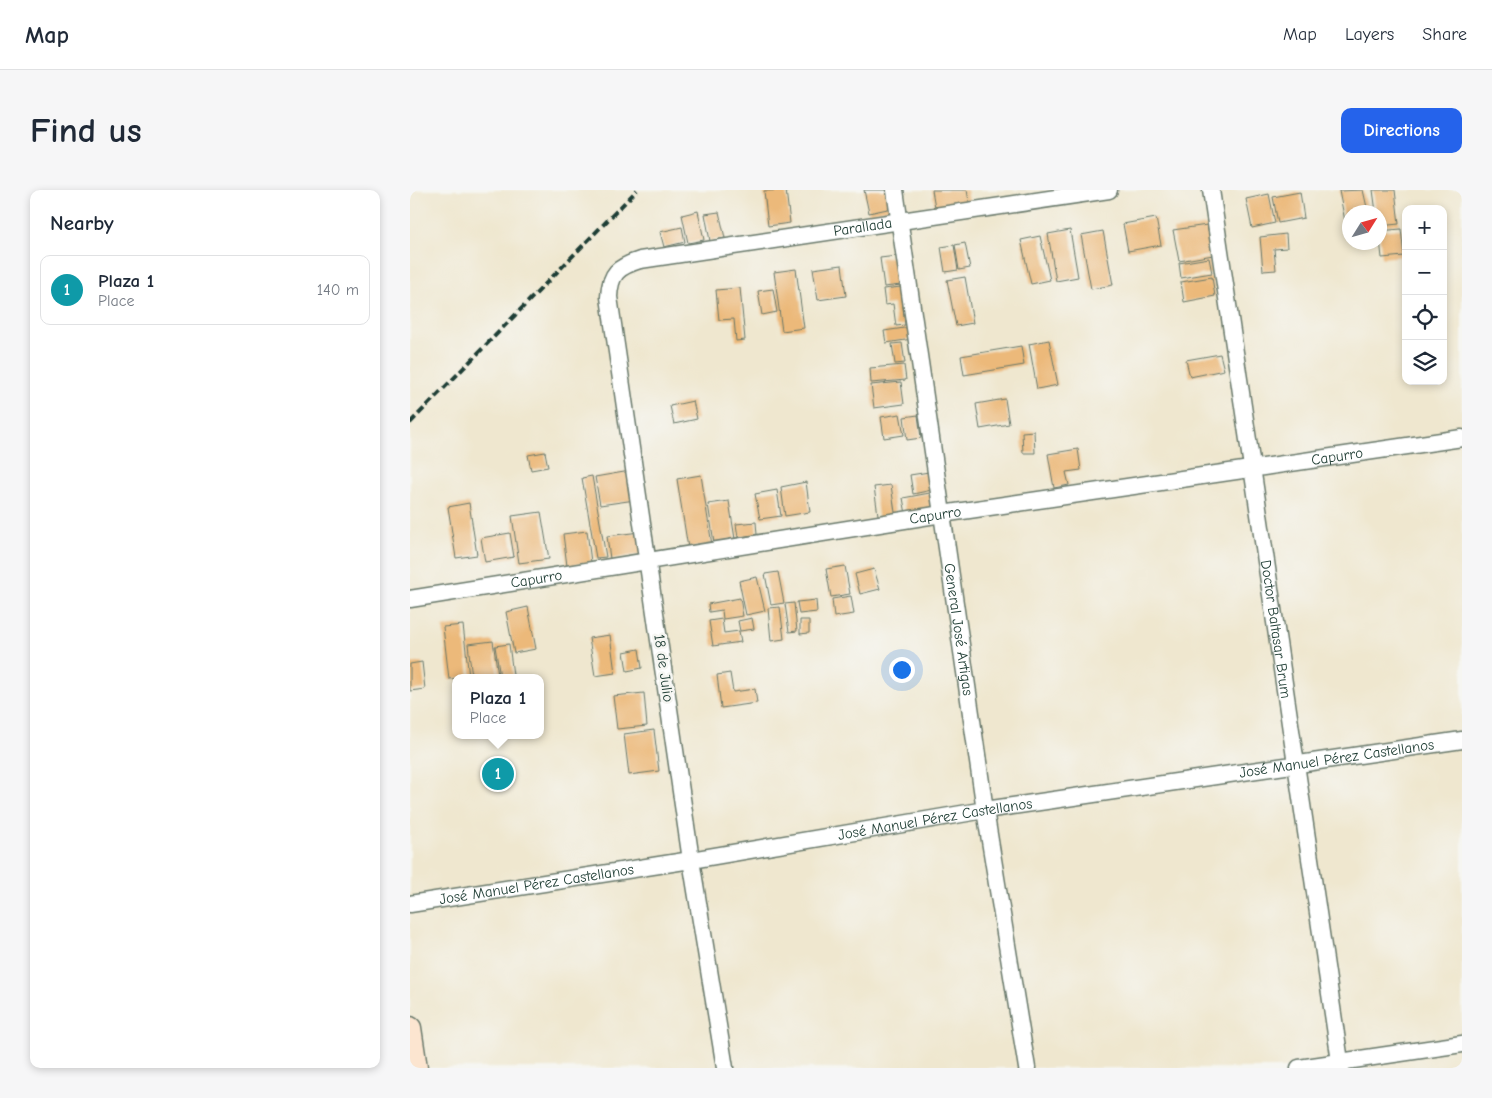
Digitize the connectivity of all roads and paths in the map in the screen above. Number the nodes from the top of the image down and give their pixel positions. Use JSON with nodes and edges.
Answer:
{"nodes":[{"id":1,"x":894,"y":190,"type":"edge"},
{"id":2,"x":1109,"y":190,"type":"edge"},
{"id":3,"x":1211,"y":190,"type":"edge"},
{"id":4,"x":899,"y":222,"type":"junction"},
{"id":5,"x":618,"y":270,"type":"joint"},
{"id":6,"x":1462,"y":438,"type":"edge"},
{"id":7,"x":1254,"y":468,"type":"junction"},
{"id":8,"x":942,"y":514,"type":"junction"},
{"id":9,"x":648,"y":561,"type":"junction"},
{"id":10,"x":410,"y":599,"type":"edge"},
{"id":11,"x":1462,"y":740,"type":"edge"},
{"id":12,"x":1297,"y":765,"type":"junction"},
{"id":13,"x":984,"y":810,"type":"junction"},
{"id":14,"x":691,"y":860,"type":"junction"},
{"id":15,"x":410,"y":904,"type":"edge"},
{"id":16,"x":410,"y":1028,"type":"edge"},
{"id":17,"x":1462,"y":1044,"type":"edge"},
{"id":18,"x":1341,"y":1065,"type":"edge"},
{"id":19,"x":416,"y":1068,"type":"edge"},
{"id":20,"x":725,"y":1068,"type":"edge"},
{"id":21,"x":1027,"y":1068,"type":"edge"},
{"id":22,"x":1299,"y":1068,"type":"edge"}],
"edges":[{"from":1,"to":4,"type":"street","name":"General José Artigas"},
{"from":2,"to":4,"type":"street","name":"Parallada"},
{"from":3,"to":7,"type":"street","name":"Doctor Baltasar Brum"},
{"from":4,"to":5,"type":"street","name":"Parallada"},
{"from":4,"to":8,"type":"street","name":"General José Artigas"},
{"from":5,"to":9,"type":"street","name":"18 de Julio"},
{"from":6,"to":7,"type":"street","name":"Capurro"},
{"from":7,"to":8,"type":"street","name":"Capurro"},
{"from":7,"to":12,"type":"street","name":"Doctor Baltasar Brum"},
{"from":8,"to":9,"type":"street","name":"Capurro"},
{"from":8,"to":13,"type":"street","name":"General José Artigas"},
{"from":9,"to":10,"type":"street","name":"Capurro"},
{"from":9,"to":14,"type":"street","name":"18 de Julio"},
{"from":11,"to":12,"type":"street","name":"José Manuel Pérez Castellanos"},
{"from":12,"to":13,"type":"street","name":"José Manuel Pérez Castellanos"},
{"from":12,"to":18,"type":"street","name":"Doctor Baltasar Brum"},
{"from":13,"to":14,"type":"street","name":"José Manuel Pérez Castellanos"},
{"from":13,"to":21,"type":"street","name":"General José Artigas"},
{"from":14,"to":15,"type":"street","name":"José Manuel Pérez Castellanos"},
{"from":14,"to":20,"type":"street","name":"18 de Julio"},
{"from":16,"to":19,"type":"street"},
{"from":17,"to":18,"type":"street"},
{"from":18,"to":22,"type":"street"}]}
